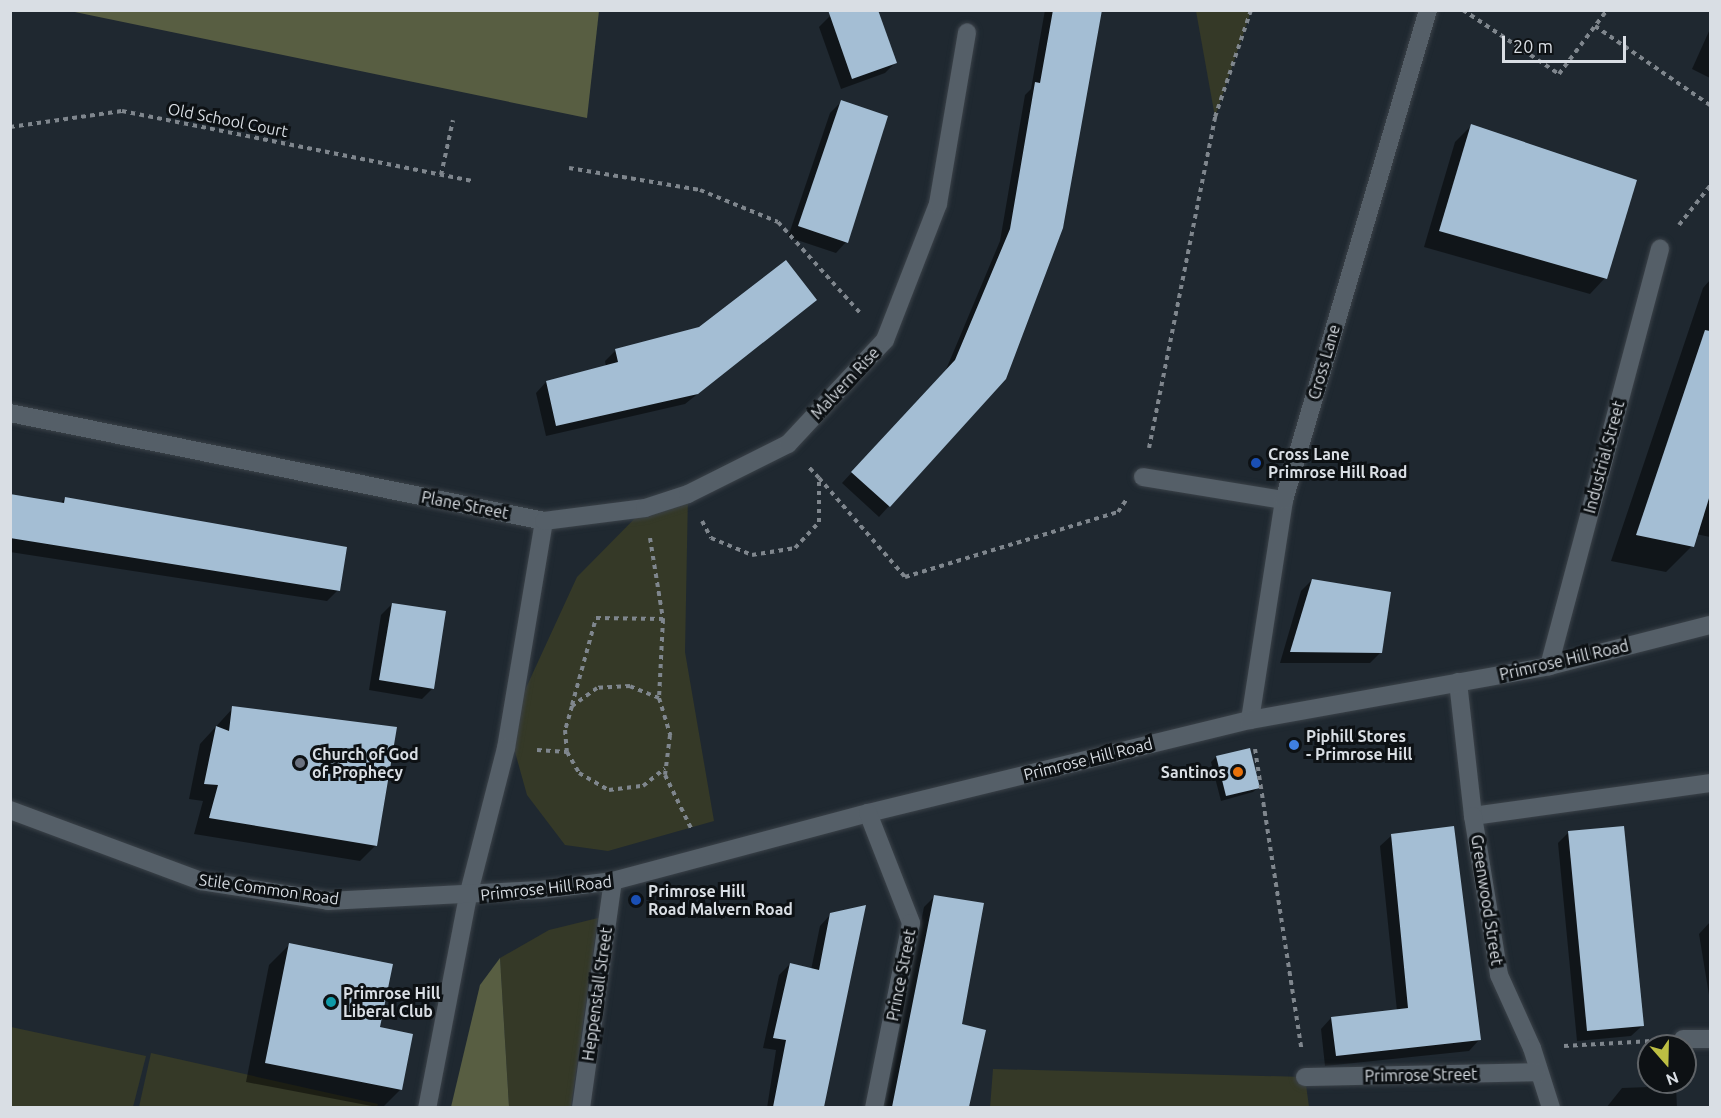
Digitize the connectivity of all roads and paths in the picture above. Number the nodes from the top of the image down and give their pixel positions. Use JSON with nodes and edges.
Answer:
{"nodes":[{"id":1,"x":1251,"y":10,"type":"edge"},
{"id":2,"x":1428,"y":10,"type":"edge"},
{"id":3,"x":1463,"y":10,"type":"edge"},
{"id":4,"x":1607,"y":10,"type":"edge"},
{"id":5,"x":1595,"y":26,"type":"junction"},
{"id":6,"x":967,"y":32,"type":"dead end"},
{"id":7,"x":1710,"y":105,"type":"edge"},
{"id":8,"x":453,"y":120,"type":"dead end"},
{"id":9,"x":10,"y":127,"type":"edge"},
{"id":10,"x":569,"y":168,"type":"dead end"},
{"id":11,"x":441,"y":175,"type":"junction"},
{"id":12,"x":471,"y":181,"type":"dead end"},
{"id":13,"x":1710,"y":186,"type":"edge"},
{"id":14,"x":1660,"y":248,"type":"joint"},
{"id":15,"x":885,"y":340,"type":"junction"},
{"id":16,"x":10,"y":414,"type":"edge"},
{"id":17,"x":788,"y":444,"type":"junction"},
{"id":18,"x":1143,"y":477,"type":"junction"},
{"id":19,"x":819,"y":478,"type":"junction"},
{"id":20,"x":688,"y":494,"type":"junction"},
{"id":21,"x":1284,"y":500,"type":"junction"},
{"id":22,"x":645,"y":508,"type":"junction"},
{"id":23,"x":544,"y":521,"type":"junction"},
{"id":24,"x":663,"y":619,"type":"junction"},
{"id":25,"x":1710,"y":625,"type":"edge"},
{"id":26,"x":1549,"y":666,"type":"junction"},
{"id":27,"x":1458,"y":682,"type":"junction"},
{"id":28,"x":658,"y":698,"type":"junction"},
{"id":29,"x":572,"y":706,"type":"junction"},
{"id":30,"x":1250,"y":720,"type":"junction"},
{"id":31,"x":666,"y":767,"type":"junction"},
{"id":32,"x":1710,"y":783,"type":"edge"},
{"id":33,"x":10,"y":810,"type":"edge"},
{"id":34,"x":868,"y":813,"type":"junction"},
{"id":35,"x":1473,"y":816,"type":"junction"},
{"id":36,"x":691,"y":826,"type":"dead end"},
{"id":37,"x":613,"y":881,"type":"junction"},
{"id":38,"x":468,"y":896,"type":"junction"},
{"id":39,"x":1637,"y":1042,"type":"edge"},
{"id":40,"x":1532,"y":1048,"type":"junction"},
{"id":41,"x":1537,"y":1072,"type":"junction"},
{"id":42,"x":1305,"y":1077,"type":"joint"},
{"id":43,"x":427,"y":1107,"type":"edge"},
{"id":44,"x":581,"y":1107,"type":"edge"},
{"id":45,"x":874,"y":1107,"type":"edge"},
{"id":46,"x":1551,"y":1107,"type":"edge"}],
"edges":[{"from":1,"to":18,"type":"path"},
{"from":2,"to":21,"type":"street","name":"Cross Lane"},
{"from":3,"to":5,"type":"path"},
{"from":4,"to":5,"type":"path"},
{"from":5,"to":7,"type":"path"},
{"from":6,"to":15,"type":"street","name":"Malvern Rise"},
{"from":8,"to":11,"type":"path"},
{"from":9,"to":11,"type":"path","name":"Old School Court"},
{"from":10,"to":15,"type":"path"},
{"from":11,"to":12,"type":"path","name":"Old School Court"},
{"from":13,"to":14,"type":"path"},
{"from":14,"to":26,"type":"street","name":"Industrial Street"},
{"from":15,"to":17,"type":"street","name":"Malvern Rise"},
{"from":16,"to":23,"type":"street","name":"Plane Street"},
{"from":17,"to":19,"type":"path"},
{"from":17,"to":20,"type":"street","name":"Malvern Rise"},
{"from":18,"to":19,"type":"path"},
{"from":18,"to":21,"type":"street"},
{"from":19,"to":20,"type":"path"},
{"from":20,"to":22,"type":"street","name":"Malvern Rise"},
{"from":21,"to":30,"type":"street","name":"Cross Lane"},
{"from":22,"to":23,"type":"street","name":"Malvern Rise"},
{"from":22,"to":24,"type":"path"},
{"from":23,"to":38,"type":"street"},
{"from":24,"to":28,"type":"path"},
{"from":24,"to":29,"type":"path"},
{"from":25,"to":26,"type":"street","name":"Primrose Hill Road"},
{"from":26,"to":27,"type":"street","name":"Primrose Hill Road"},
{"from":27,"to":30,"type":"street","name":"Primrose Hill Road"},
{"from":27,"to":35,"type":"street","name":"Greenwood Street"},
{"from":28,"to":29,"type":"path"},
{"from":28,"to":31,"type":"path"},
{"from":29,"to":31,"type":"path"},
{"from":30,"to":34,"type":"street","name":"Primrose Hill Road"},
{"from":30,"to":42,"type":"path"},
{"from":31,"to":36,"type":"path"},
{"from":32,"to":35,"type":"street"},
{"from":33,"to":38,"type":"street","name":"Stile Common Road"},
{"from":34,"to":37,"type":"street","name":"Primrose Hill Road"},
{"from":34,"to":45,"type":"street","name":"Prince Street"},
{"from":35,"to":40,"type":"street","name":"Greenwood Street"},
{"from":37,"to":38,"type":"street","name":"Primrose Hill Road"},
{"from":37,"to":44,"type":"street","name":"Heppenstall Street"},
{"from":38,"to":43,"type":"street"},
{"from":39,"to":40,"type":"path"},
{"from":40,"to":41,"type":"street","name":"Greenwood Street"},
{"from":41,"to":42,"type":"street","name":"Primrose Street"},
{"from":41,"to":46,"type":"street","name":"Greenwood Street"}]}
